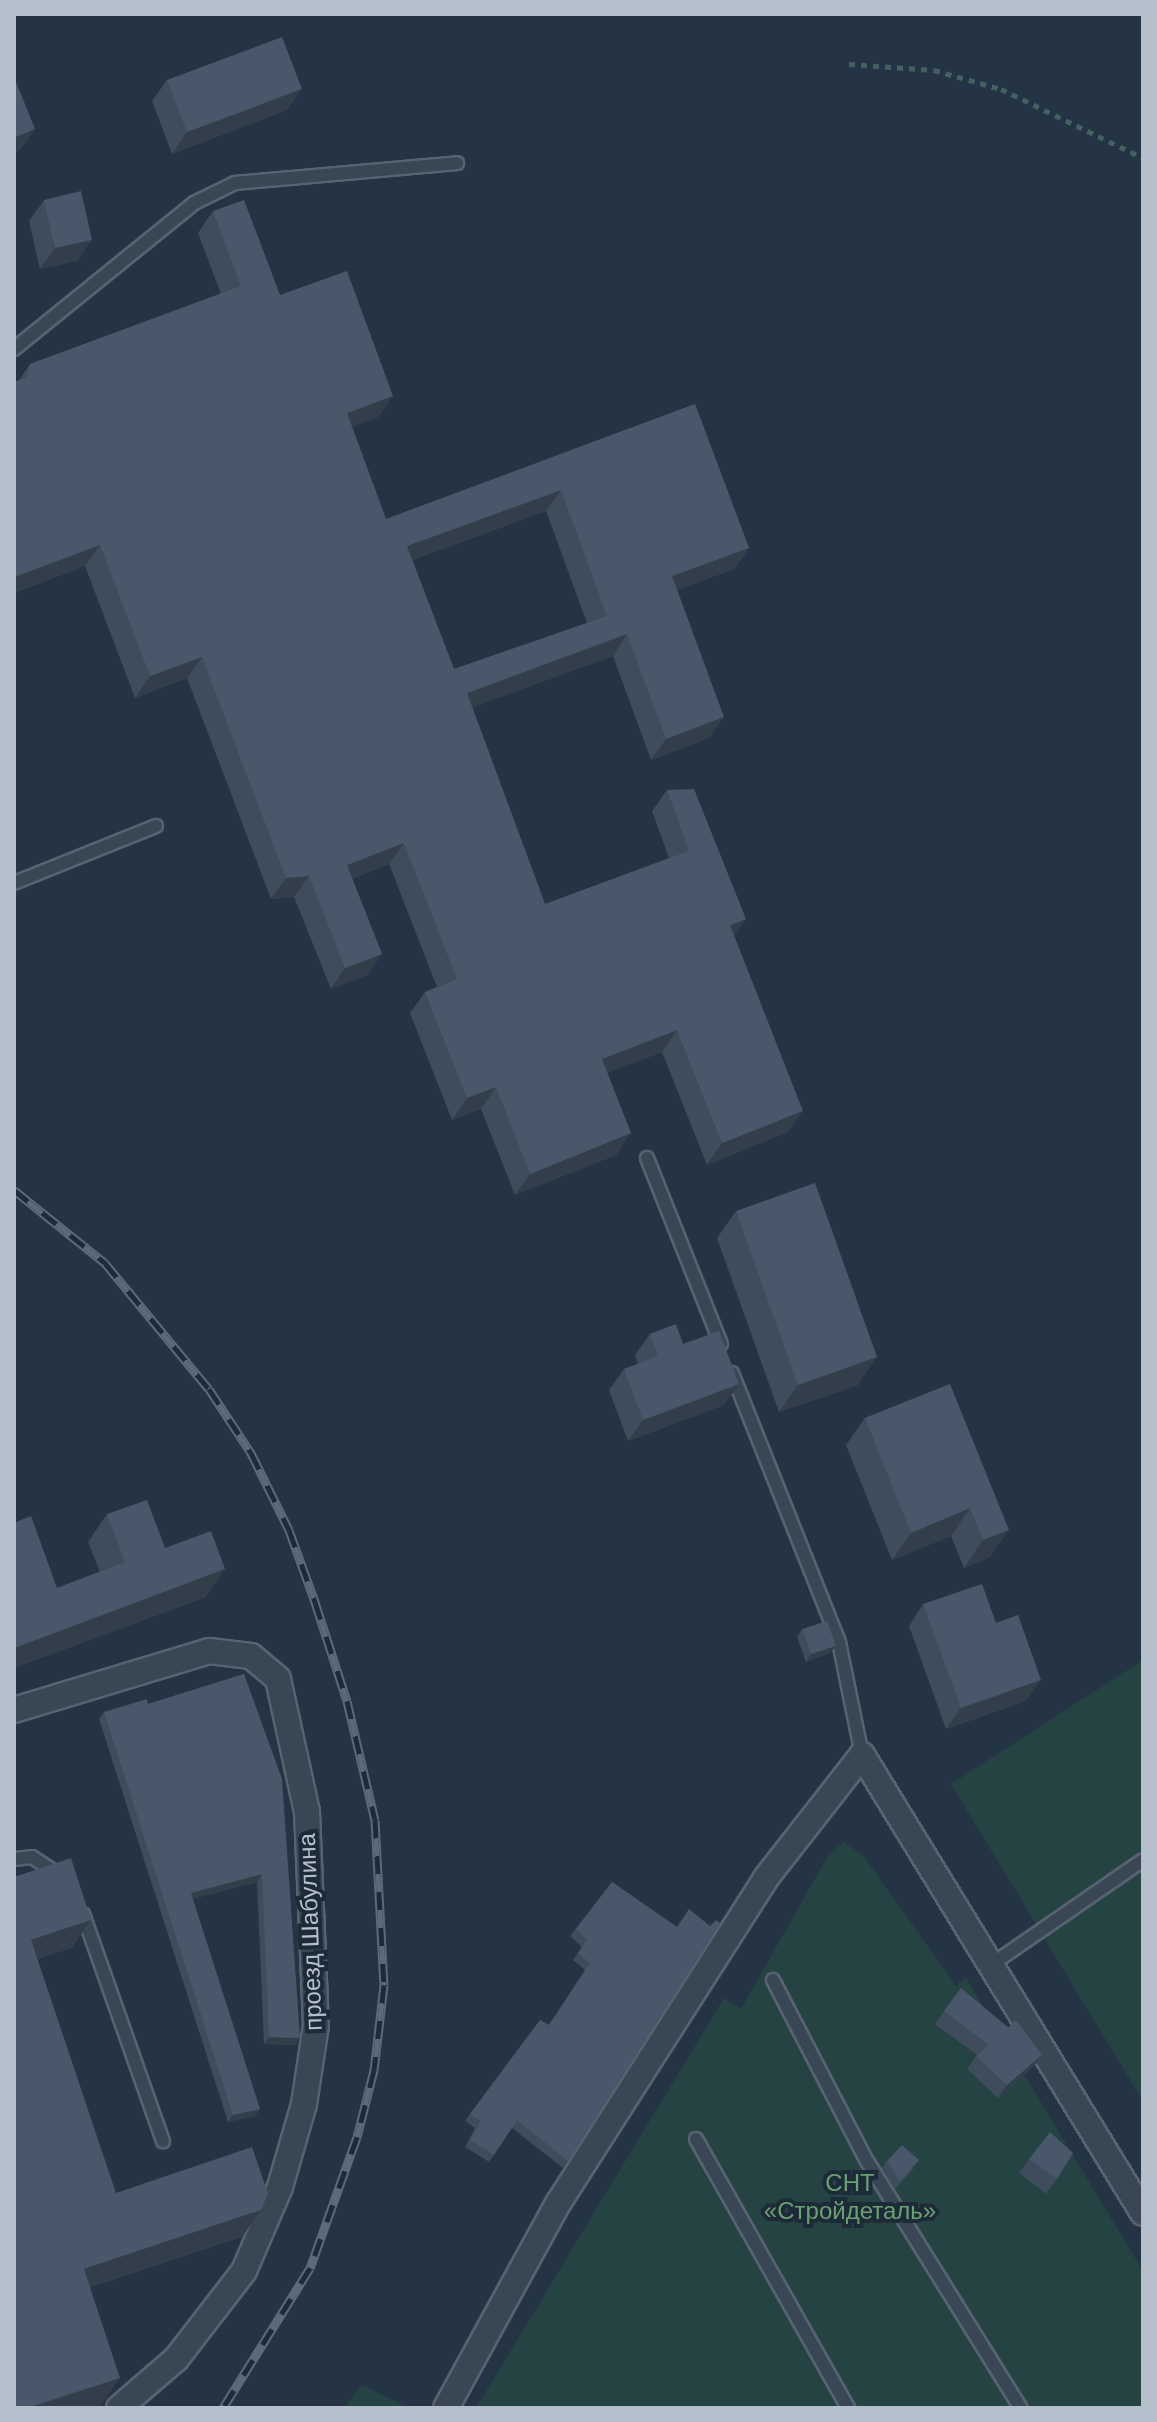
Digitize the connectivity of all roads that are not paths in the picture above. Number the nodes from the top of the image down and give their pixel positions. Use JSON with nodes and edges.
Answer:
{"nodes":[{"id":1,"x":457,"y":163,"type":"dead end"},
{"id":2,"x":14,"y":349,"type":"edge"},
{"id":3,"x":156,"y":826,"type":"dead end"},
{"id":4,"x":14,"y":883,"type":"edge"},
{"id":5,"x":647,"y":1158,"type":"dead end"},
{"id":6,"x":14,"y":1710,"type":"edge"},
{"id":7,"x":862,"y":1755,"type":"junction"},
{"id":8,"x":14,"y":1859,"type":"edge"},
{"id":9,"x":1143,"y":1860,"type":"edge"},
{"id":10,"x":72,"y":1883,"type":"edge"},
{"id":11,"x":77,"y":1897,"type":"edge"},
{"id":12,"x":991,"y":1965,"type":"junction"},
{"id":13,"x":773,"y":1980,"type":"dead end"},
{"id":14,"x":696,"y":2139,"type":"dead end"},
{"id":15,"x":163,"y":2141,"type":"dead end"},
{"id":16,"x":1143,"y":2213,"type":"edge"},
{"id":17,"x":119,"y":2408,"type":"edge"},
{"id":18,"x":446,"y":2408,"type":"edge"},
{"id":19,"x":848,"y":2408,"type":"edge"},
{"id":20,"x":1021,"y":2408,"type":"edge"}],
"edges":[{"from":1,"to":2,"type":"lane"},
{"from":3,"to":4,"type":"lane"},
{"from":5,"to":7,"type":"lane"},
{"from":6,"to":17,"type":"street","name":"проезд Шабулина"},
{"from":7,"to":12,"type":"street"},
{"from":7,"to":18,"type":"street"},
{"from":8,"to":10,"type":"lane"},
{"from":9,"to":12,"type":"lane"},
{"from":11,"to":15,"type":"lane"},
{"from":12,"to":16,"type":"street"},
{"from":13,"to":20,"type":"lane"},
{"from":14,"to":19,"type":"lane"}]}
